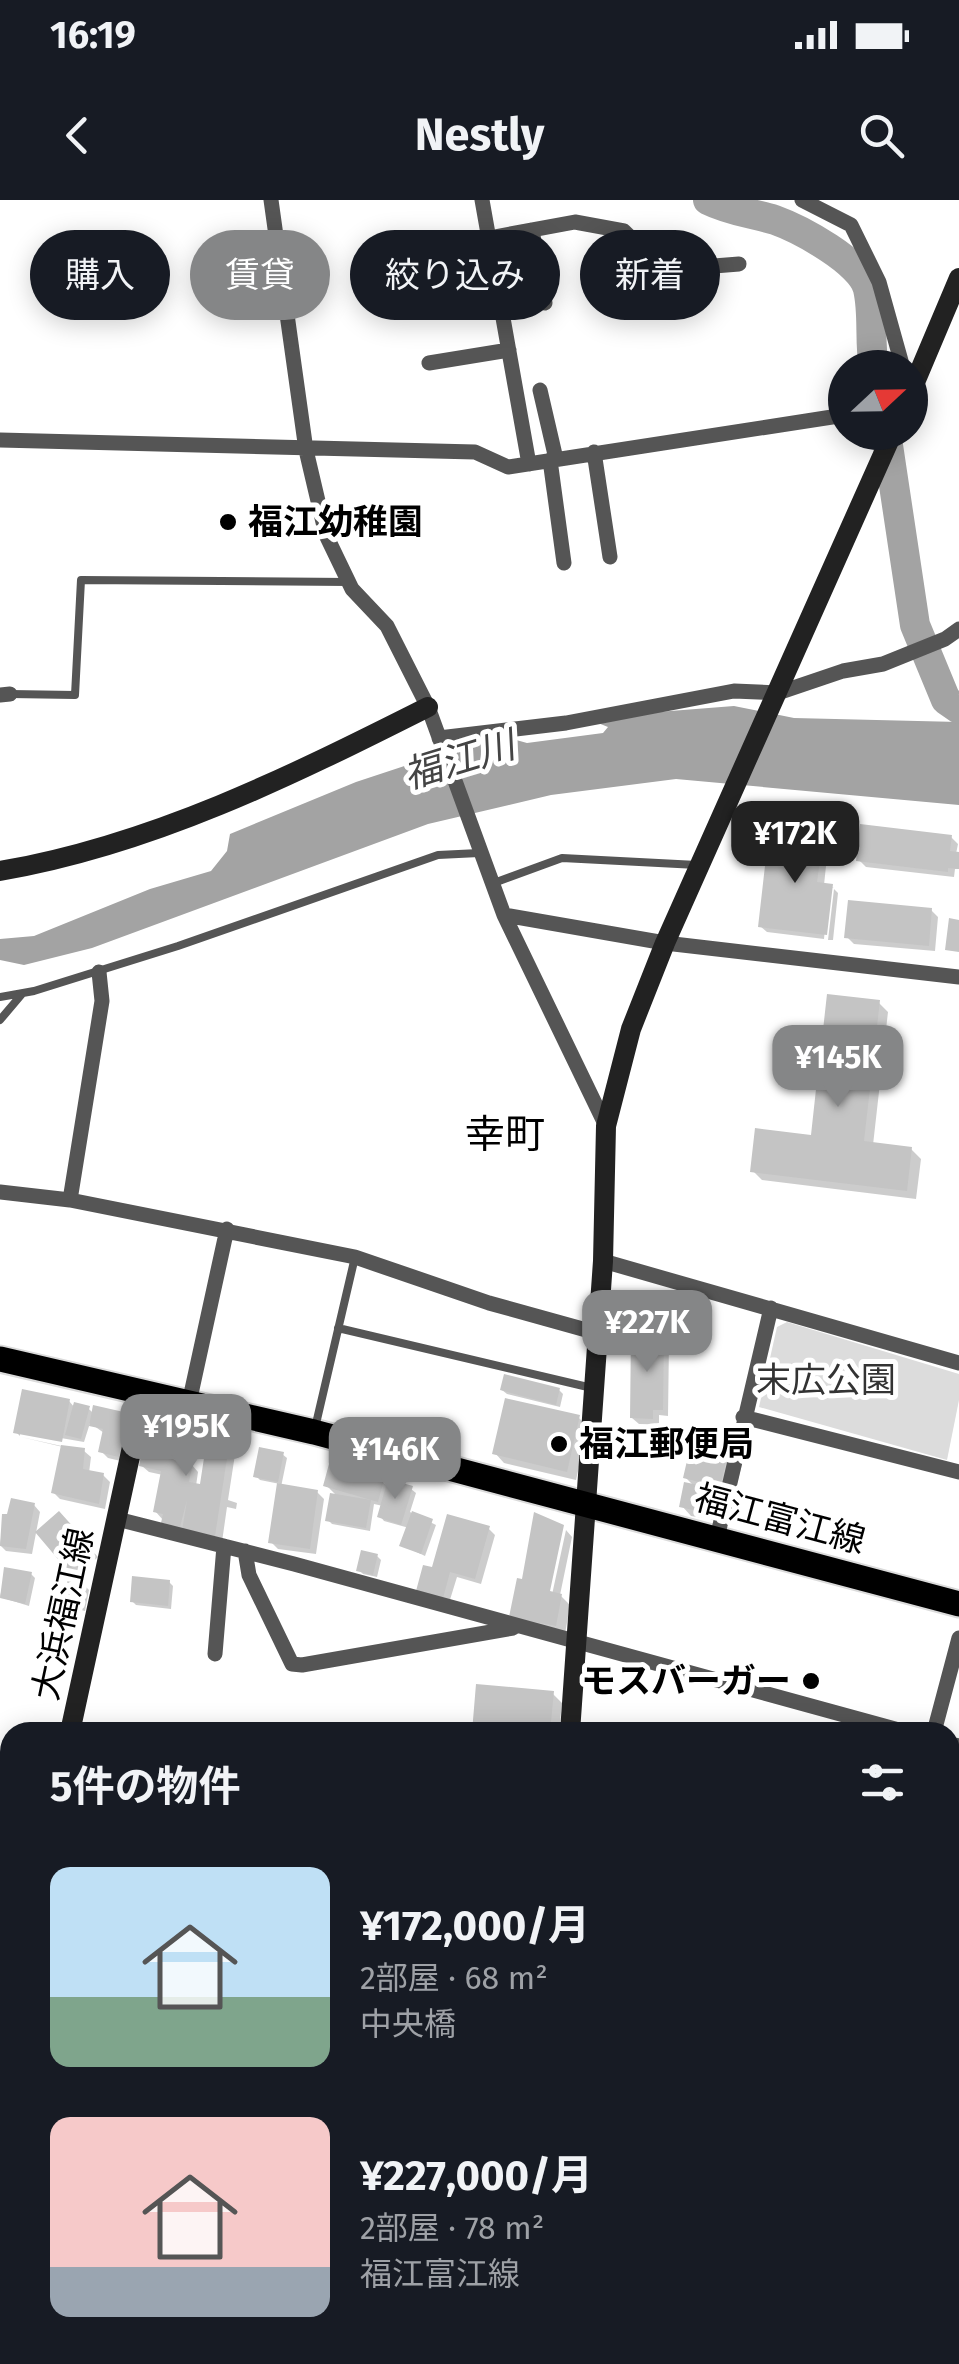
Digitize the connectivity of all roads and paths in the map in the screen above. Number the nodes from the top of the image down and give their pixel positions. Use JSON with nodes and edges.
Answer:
{"nodes":[{"id":1,"x":271,"y":200,"type":"edge"},
{"id":2,"x":482,"y":200,"type":"edge"},
{"id":3,"x":802,"y":200,"type":"edge"},
{"id":4,"x":488,"y":230,"type":"edge"},
{"id":5,"x":532,"y":230,"type":"edge"},
{"id":6,"x":739,"y":264,"type":"dead end"},
{"id":7,"x":959,"y":278,"type":"edge"},
{"id":8,"x":504,"y":320,"type":"edge"},
{"id":9,"x":509,"y":350,"type":"junction"},
{"id":10,"x":898,"y":350,"type":"edge"},
{"id":11,"x":928,"y":351,"type":"edge"},
{"id":12,"x":428,"y":363,"type":"dead end"},
{"id":13,"x":540,"y":390,"type":"dead end"},
{"id":14,"x":828,"y":418,"type":"edge"},
{"id":15,"x":0,"y":440,"type":"edge"},
{"id":16,"x":306,"y":450,"type":"junction"},
{"id":17,"x":885,"y":450,"type":"edge"},
{"id":18,"x":594,"y":452,"type":"junction"},
{"id":19,"x":553,"y":460,"type":"junction"},
{"id":20,"x":529,"y":464,"type":"junction"},
{"id":21,"x":610,"y":556,"type":"dead end"},
{"id":22,"x":564,"y":563,"type":"dead end"},
{"id":23,"x":349,"y":582,"type":"junction"},
{"id":24,"x":959,"y":629,"type":"edge"},
{"id":25,"x":778,"y":693,"type":"junction"},
{"id":26,"x":5,"y":694,"type":"edge"},
{"id":27,"x":428,"y":708,"type":"junction"},
{"id":28,"x":439,"y":738,"type":"junction"},
{"id":29,"x":476,"y":846,"type":"junction"},
{"id":30,"x":701,"y":866,"type":"junction"},
{"id":31,"x":0,"y":871,"type":"edge"},
{"id":32,"x":491,"y":884,"type":"junction"},
{"id":33,"x":504,"y":915,"type":"junction"},
{"id":34,"x":666,"y":943,"type":"junction"},
{"id":35,"x":100,"y":972,"type":"junction"},
{"id":36,"x":959,"y":977,"type":"edge"},
{"id":37,"x":22,"y":994,"type":"junction"},
{"id":38,"x":0,"y":997,"type":"edge"},
{"id":39,"x":0,"y":1020,"type":"edge"},
{"id":40,"x":606,"y":1126,"type":"junction"},
{"id":41,"x":0,"y":1192,"type":"edge"},
{"id":42,"x":70,"y":1200,"type":"junction"},
{"id":43,"x":227,"y":1229,"type":"junction"},
{"id":44,"x":355,"y":1257,"type":"junction"},
{"id":45,"x":604,"y":1261,"type":"junction"},
{"id":46,"x":771,"y":1308,"type":"junction"},
{"id":47,"x":338,"y":1328,"type":"junction"},
{"id":48,"x":597,"y":1333,"type":"junction"},
{"id":49,"x":0,"y":1359,"type":"edge"},
{"id":50,"x":959,"y":1364,"type":"edge"},
{"id":51,"x":592,"y":1388,"type":"junction"},
{"id":52,"x":144,"y":1392,"type":"junction"},
{"id":53,"x":188,"y":1403,"type":"junction"},
{"id":54,"x":743,"y":1417,"type":"junction"},
{"id":55,"x":314,"y":1432,"type":"junction"},
{"id":56,"x":959,"y":1472,"type":"edge"},
{"id":57,"x":586,"y":1504,"type":"junction"},
{"id":58,"x":116,"y":1519,"type":"junction"},
{"id":59,"x":717,"y":1538,"type":"junction"},
{"id":60,"x":224,"y":1546,"type":"junction"},
{"id":61,"x":245,"y":1552,"type":"junction"},
{"id":62,"x":959,"y":1604,"type":"edge"},
{"id":63,"x":517,"y":1627,"type":"junction"},
{"id":64,"x":959,"y":1638,"type":"edge"},
{"id":65,"x":578,"y":1644,"type":"junction"},
{"id":66,"x":215,"y":1654,"type":"dead end"},
{"id":67,"x":72,"y":1722,"type":"edge"},
{"id":68,"x":571,"y":1722,"type":"edge"},
{"id":69,"x":869,"y":1722,"type":"edge"},
{"id":70,"x":937,"y":1722,"type":"edge"}],
"edges":[{"from":1,"to":16,"type":"street"},
{"from":2,"to":4,"type":"street"},
{"from":3,"to":10,"type":"street"},
{"from":5,"to":6,"type":"street"},
{"from":7,"to":11,"type":"street"},
{"from":8,"to":9,"type":"street"},
{"from":9,"to":12,"type":"street"},
{"from":9,"to":20,"type":"street"},
{"from":13,"to":19,"type":"street"},
{"from":14,"to":18,"type":"street"},
{"from":15,"to":16,"type":"street"},
{"from":16,"to":20,"type":"street"},
{"from":16,"to":23,"type":"street"},
{"from":17,"to":25,"type":"street"},
{"from":18,"to":19,"type":"street"},
{"from":18,"to":21,"type":"street"},
{"from":19,"to":20,"type":"street"},
{"from":19,"to":22,"type":"street"},
{"from":23,"to":26,"type":"lane"},
{"from":23,"to":27,"type":"street"},
{"from":24,"to":25,"type":"street"},
{"from":25,"to":28,"type":"street"},
{"from":25,"to":30,"type":"street"},
{"from":27,"to":28,"type":"street"},
{"from":27,"to":31,"type":"street"},
{"from":28,"to":29,"type":"street"},
{"from":29,"to":32,"type":"street"},
{"from":29,"to":35,"type":"lane"},
{"from":30,"to":32,"type":"lane"},
{"from":30,"to":34,"type":"street"},
{"from":32,"to":33,"type":"street"},
{"from":33,"to":34,"type":"street"},
{"from":33,"to":40,"type":"street"},
{"from":34,"to":36,"type":"street"},
{"from":34,"to":40,"type":"street"},
{"from":35,"to":37,"type":"lane"},
{"from":35,"to":42,"type":"street"},
{"from":37,"to":38,"type":"lane"},
{"from":37,"to":39,"type":"lane"},
{"from":40,"to":45,"type":"street"},
{"from":41,"to":42,"type":"street"},
{"from":42,"to":43,"type":"street"},
{"from":43,"to":44,"type":"street"},
{"from":43,"to":53,"type":"street"},
{"from":44,"to":47,"type":"lane"},
{"from":44,"to":48,"type":"street"},
{"from":45,"to":46,"type":"street"},
{"from":45,"to":48,"type":"street"},
{"from":46,"to":50,"type":"street"},
{"from":46,"to":54,"type":"street"},
{"from":47,"to":51,"type":"lane"},
{"from":47,"to":55,"type":"lane"},
{"from":48,"to":51,"type":"street"},
{"from":49,"to":52,"type":"main road","name":"福江富江線"},
{"from":51,"to":57,"type":"street"},
{"from":52,"to":53,"type":"main road","name":"福江富江線"},
{"from":52,"to":58,"type":"street","name":"大浜福江線"},
{"from":53,"to":55,"type":"main road","name":"福江富江線"},
{"from":54,"to":56,"type":"street"},
{"from":54,"to":59,"type":"street"},
{"from":55,"to":57,"type":"main road","name":"福江富江線"},
{"from":57,"to":59,"type":"main road","name":"福江富江線"},
{"from":57,"to":65,"type":"street"},
{"from":58,"to":60,"type":"street"},
{"from":58,"to":67,"type":"street","name":"大浜福江線"},
{"from":59,"to":62,"type":"main road","name":"福江富江線"},
{"from":60,"to":61,"type":"street"},
{"from":60,"to":66,"type":"street"},
{"from":61,"to":63,"type":"street"},
{"from":61,"to":63,"type":"street"},
{"from":63,"to":65,"type":"street"},
{"from":64,"to":70,"type":"street"},
{"from":65,"to":68,"type":"street"},
{"from":65,"to":69,"type":"street"}]}
